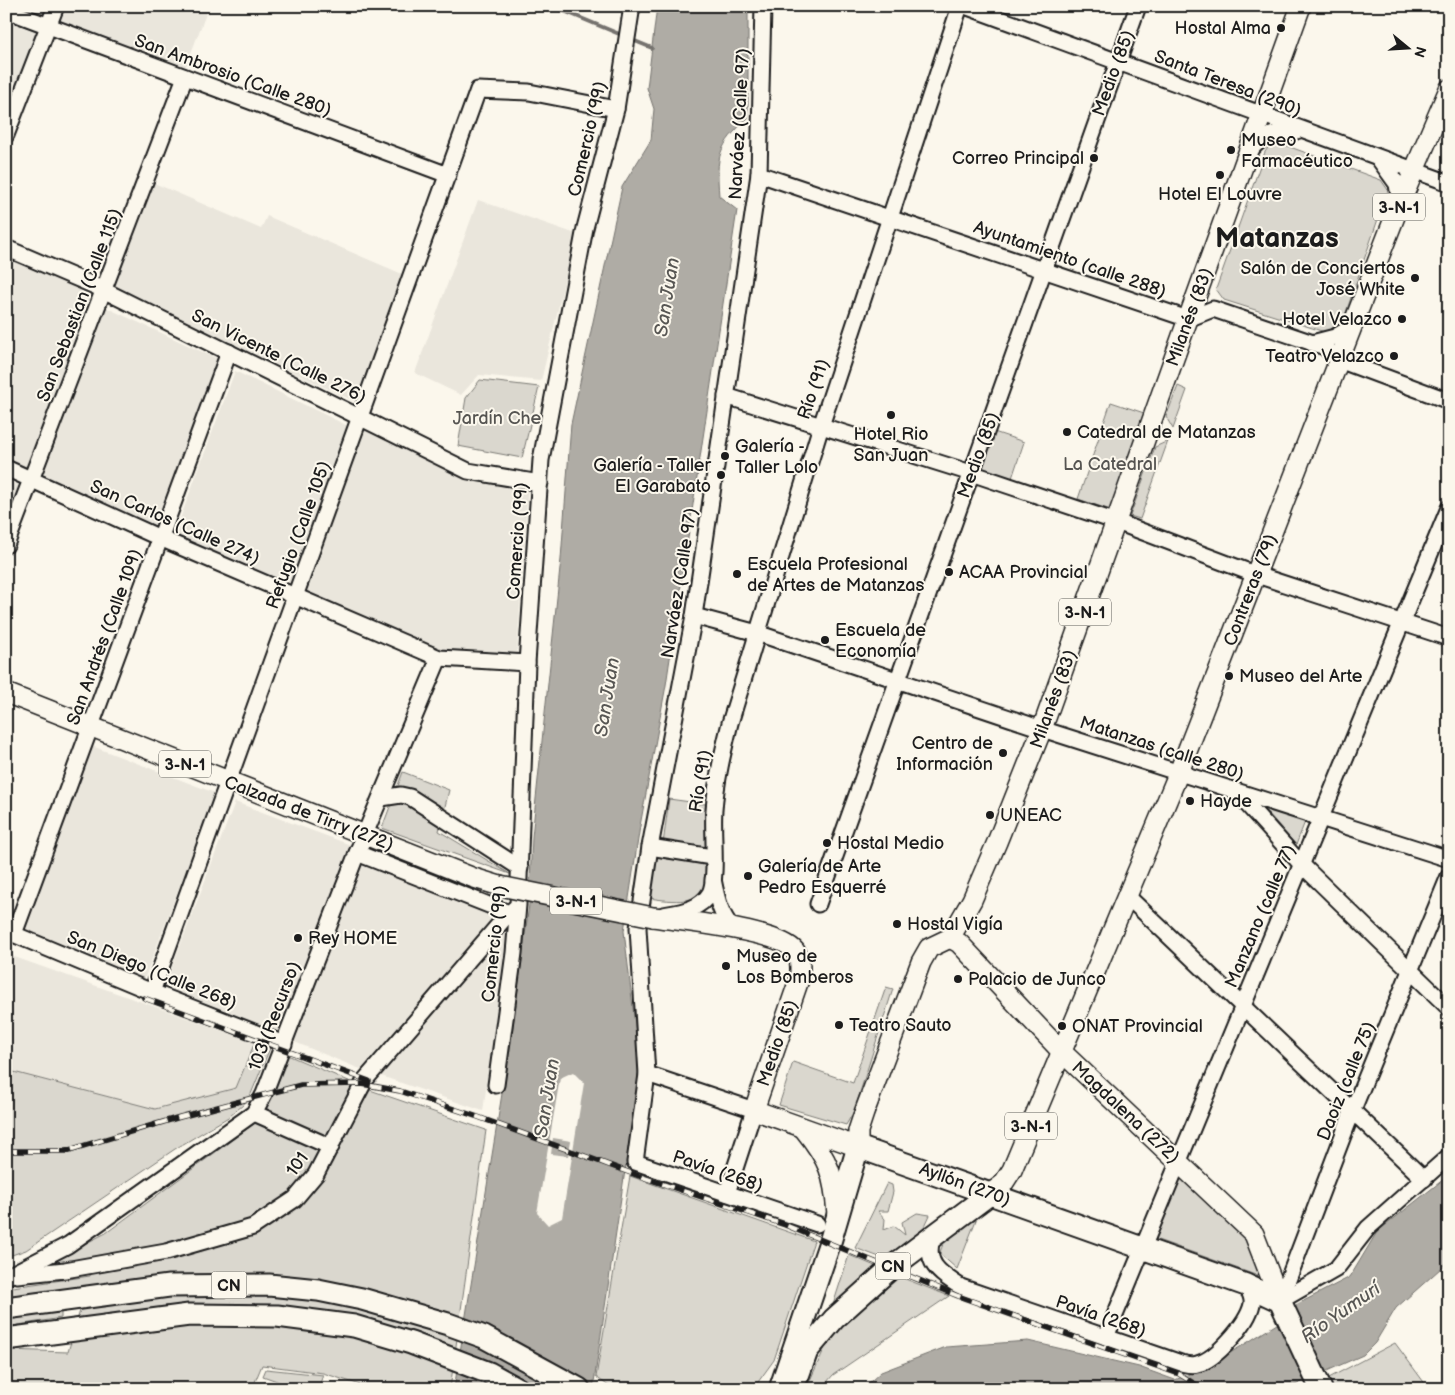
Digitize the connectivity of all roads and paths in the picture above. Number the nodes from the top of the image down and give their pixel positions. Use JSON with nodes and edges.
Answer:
{"nodes":[{"id":1,"x":56,"y":6,"type":"edge"},
{"id":2,"x":632,"y":6,"type":"edge"},
{"id":3,"x":763,"y":6,"type":"edge"},
{"id":4,"x":960,"y":6,"type":"edge"},
{"id":5,"x":965,"y":6,"type":"edge"},
{"id":6,"x":1138,"y":6,"type":"edge"},
{"id":7,"x":1302,"y":6,"type":"edge"},
{"id":8,"x":6,"y":10,"type":"edge"},
{"id":9,"x":48,"y":27,"type":"junction"},
{"id":10,"x":1117,"y":61,"type":"junction"},
{"id":11,"x":185,"y":77,"type":"junction"},
{"id":12,"x":1449,"y":89,"type":"edge"},
{"id":13,"x":616,"y":109,"type":"junction"},
{"id":14,"x":1263,"y":116,"type":"junction"},
{"id":15,"x":1301,"y":130,"type":"junction"},
{"id":16,"x":6,"y":135,"type":"edge"},
{"id":17,"x":1249,"y":152,"type":"junction"},
{"id":18,"x":1378,"y":158,"type":"junction"},
{"id":19,"x":1414,"y":171,"type":"junction"},
{"id":20,"x":448,"y":174,"type":"junction"},
{"id":21,"x":759,"y":174,"type":"junction"},
{"id":22,"x":1449,"y":183,"type":"edge"},
{"id":23,"x":1399,"y":206,"type":"junction"},
{"id":24,"x":891,"y":218,"type":"junction"},
{"id":25,"x":6,"y":248,"type":"edge"},
{"id":26,"x":1043,"y":270,"type":"junction"},
{"id":27,"x":1203,"y":279,"type":"junction"},
{"id":28,"x":104,"y":292,"type":"junction"},
{"id":29,"x":1214,"y":308,"type":"junction"},
{"id":30,"x":1188,"y":319,"type":"junction"},
{"id":31,"x":1352,"y":327,"type":"junction"},
{"id":32,"x":1312,"y":342,"type":"junction"},
{"id":33,"x":229,"y":352,"type":"junction"},
{"id":34,"x":1339,"y":360,"type":"junction"},
{"id":35,"x":726,"y":396,"type":"junction"},
{"id":36,"x":1449,"y":401,"type":"edge"},
{"id":37,"x":360,"y":416,"type":"junction"},
{"id":38,"x":821,"y":426,"type":"junction"},
{"id":39,"x":6,"y":468,"type":"edge"},
{"id":40,"x":971,"y":473,"type":"junction"},
{"id":41,"x":33,"y":478,"type":"junction"},
{"id":42,"x":540,"y":483,"type":"junction"},
{"id":43,"x":1449,"y":508,"type":"edge"},
{"id":44,"x":1117,"y":522,"type":"junction"},
{"id":45,"x":160,"y":538,"type":"junction"},
{"id":46,"x":6,"y":545,"type":"edge"},
{"id":47,"x":1257,"y":575,"type":"junction"},
{"id":48,"x":296,"y":596,"type":"junction"},
{"id":49,"x":694,"y":616,"type":"junction"},
{"id":50,"x":1402,"y":622,"type":"junction"},
{"id":51,"x":757,"y":633,"type":"junction"},
{"id":52,"x":1449,"y":638,"type":"edge"},
{"id":53,"x":439,"y":658,"type":"junction"},
{"id":54,"x":527,"y":663,"type":"junction"},
{"id":55,"x":898,"y":680,"type":"junction"},
{"id":56,"x":6,"y":693,"type":"edge"},
{"id":57,"x":92,"y":727,"type":"junction"},
{"id":58,"x":1042,"y":729,"type":"junction"},
{"id":59,"x":1179,"y":772,"type":"junction"},
{"id":60,"x":228,"y":782,"type":"junction"},
{"id":61,"x":1235,"y":790,"type":"junction"},
{"id":62,"x":381,"y":798,"type":"junction"},
{"id":63,"x":1321,"y":819,"type":"junction"},
{"id":64,"x":365,"y":834,"type":"junction"},
{"id":65,"x":650,"y":846,"type":"junction"},
{"id":66,"x":357,"y":853,"type":"junction"},
{"id":67,"x":712,"y":857,"type":"junction"},
{"id":68,"x":1449,"y":859,"type":"edge"},
{"id":69,"x":1302,"y":864,"type":"junction"},
{"id":70,"x":520,"y":868,"type":"junction"},
{"id":71,"x":1449,"y":876,"type":"edge"},
{"id":72,"x":713,"y":878,"type":"junction"},
{"id":73,"x":1127,"y":896,"type":"junction"},
{"id":74,"x":818,"y":904,"type":"dead end"},
{"id":75,"x":514,"y":909,"type":"junction"},
{"id":76,"x":653,"y":916,"type":"junction"},
{"id":77,"x":733,"y":929,"type":"junction"},
{"id":78,"x":10,"y":932,"type":"edge"},
{"id":79,"x":950,"y":938,"type":"junction"},
{"id":80,"x":1411,"y":970,"type":"junction"},
{"id":81,"x":152,"y":992,"type":"junction"},
{"id":82,"x":1243,"y":1006,"type":"junction"},
{"id":83,"x":1449,"y":1008,"type":"edge"},
{"id":84,"x":284,"y":1044,"type":"junction"},
{"id":85,"x":1062,"y":1052,"type":"junction"},
{"id":86,"x":647,"y":1074,"type":"junction"},
{"id":87,"x":496,"y":1085,"type":"dead end"},
{"id":88,"x":754,"y":1110,"type":"junction"},
{"id":89,"x":1352,"y":1112,"type":"junction"},
{"id":90,"x":254,"y":1113,"type":"junction"},
{"id":91,"x":804,"y":1129,"type":"junction"},
{"id":92,"x":331,"y":1147,"type":"junction"},
{"id":93,"x":858,"y":1147,"type":"junction"},
{"id":94,"x":1449,"y":1156,"type":"edge"},
{"id":95,"x":1178,"y":1162,"type":"junction"},
{"id":96,"x":1424,"y":1179,"type":"junction"},
{"id":97,"x":991,"y":1193,"type":"junction"},
{"id":98,"x":727,"y":1194,"type":"junction"},
{"id":99,"x":837,"y":1217,"type":"junction"},
{"id":100,"x":817,"y":1224,"type":"dead end"},
{"id":101,"x":935,"y":1233,"type":"junction"},
{"id":102,"x":1143,"y":1249,"type":"junction"},
{"id":103,"x":7,"y":1276,"type":"edge"},
{"id":104,"x":1246,"y":1285,"type":"junction"},
{"id":105,"x":1282,"y":1304,"type":"junction"},
{"id":106,"x":6,"y":1308,"type":"edge"},
{"id":107,"x":1106,"y":1338,"type":"junction"},
{"id":108,"x":6,"y":1339,"type":"edge"},
{"id":109,"x":783,"y":1379,"type":"edge"},
{"id":110,"x":1320,"y":1386,"type":"edge"},
{"id":111,"x":518,"y":1389,"type":"edge"},
{"id":112,"x":579,"y":1389,"type":"edge"},
{"id":113,"x":772,"y":1389,"type":"edge"},
{"id":114,"x":794,"y":1389,"type":"edge"}],
"edges":[{"from":1,"to":9,"type":"street"},
{"from":2,"to":13,"type":"street","name":"Comercio (99)"},
{"from":3,"to":21,"type":"street","name":"Narváez (Calle 97)"},
{"from":4,"to":24,"type":"street","name":"Río (91)"},
{"from":5,"to":10,"type":"street","name":"Santa Teresa (290)"},
{"from":6,"to":10,"type":"street","name":"Medio (85)"},
{"from":7,"to":14,"type":"main road","name":"Milanés (83)","number":"3-N-1"},
{"from":8,"to":9,"type":"street","name":"San Ambrosio (Calle 280)"},
{"from":9,"to":11,"type":"street","name":"San Ambrosio (Calle 280)"},
{"from":9,"to":16,"type":"street"},
{"from":10,"to":14,"type":"street","name":"Santa Teresa (290)"},
{"from":10,"to":26,"type":"street","name":"Medio (85)"},
{"from":11,"to":20,"type":"street","name":"San Ambrosio (Calle 280)"},
{"from":11,"to":28,"type":"street","name":"San Sebastian (Calle 115)"},
{"from":12,"to":19,"type":"main road","name":"Contreras (79)","number":"3-N-1"},
{"from":13,"to":20,"type":"street","name":"Refugio (Calle 105)"},
{"from":13,"to":42,"type":"street","name":"Comercio (99)"},
{"from":14,"to":15,"type":"street","name":"Santa Teresa (290)"},
{"from":14,"to":17,"type":"main road","name":"Milanés (83)","number":"3-N-1"},
{"from":15,"to":17,"type":"street"},
{"from":15,"to":18,"type":"street","name":"Santa Teresa (290)"},
{"from":17,"to":27,"type":"main road","name":"Milanés (83)","number":"3-N-1"},
{"from":18,"to":19,"type":"street","name":"Santa Teresa (290)"},
{"from":18,"to":23,"type":"street"},
{"from":19,"to":22,"type":"street","name":"Santa Teresa (290)"},
{"from":19,"to":23,"type":"main road","name":"Contreras (79)","number":"3-N-1"},
{"from":20,"to":37,"type":"street","name":"Refugio (Calle 105)"},
{"from":21,"to":24,"type":"street","name":"Ayuntamiento (calle 288)"},
{"from":21,"to":35,"type":"street","name":"Narváez (Calle 97)"},
{"from":23,"to":31,"type":"main road","name":"Contreras (79)","number":"3-N-1"},
{"from":24,"to":26,"type":"street","name":"Ayuntamiento (calle 288)"},
{"from":24,"to":38,"type":"street","name":"Río (91)"},
{"from":25,"to":28,"type":"street","name":"San Vicente (Calle 276)"},
{"from":26,"to":30,"type":"street","name":"Ayuntamiento (calle 288)"},
{"from":26,"to":40,"type":"street","name":"Medio (85)"},
{"from":27,"to":29,"type":"street"},
{"from":27,"to":30,"type":"main road","name":"Milanés (83)","number":"3-N-1"},
{"from":28,"to":33,"type":"street","name":"San Vicente (Calle 276)"},
{"from":28,"to":41,"type":"street","name":"San Sebastian (Calle 115)"},
{"from":29,"to":30,"type":"street"},
{"from":29,"to":32,"type":"street"},
{"from":30,"to":44,"type":"main road","name":"Milanés (83)","number":"3-N-1"},
{"from":31,"to":32,"type":"street"},
{"from":31,"to":34,"type":"main road","name":"Contreras (79)","number":"3-N-1"},
{"from":32,"to":34,"type":"street"},
{"from":33,"to":37,"type":"street","name":"San Vicente (Calle 276)"},
{"from":33,"to":45,"type":"street","name":"San Andrés (Calle 109)"},
{"from":34,"to":36,"type":"street"},
{"from":34,"to":47,"type":"main road","name":"Contreras (79)","number":"3-N-1"},
{"from":35,"to":38,"type":"street"},
{"from":35,"to":49,"type":"street","name":"Narváez (Calle 97)"},
{"from":37,"to":42,"type":"street","name":"San Vicente (Calle 276)"},
{"from":37,"to":48,"type":"street","name":"Refugio (Calle 105)"},
{"from":38,"to":40,"type":"street"},
{"from":38,"to":51,"type":"street","name":"Río (91)"},
{"from":39,"to":41,"type":"street","name":"San Carlos (Calle 274)"},
{"from":40,"to":44,"type":"street"},
{"from":40,"to":55,"type":"street","name":"Medio (85)"},
{"from":41,"to":45,"type":"street","name":"San Carlos (Calle 274)"},
{"from":41,"to":46,"type":"street","name":"San Sebastian (Calle 115)"},
{"from":42,"to":54,"type":"street","name":"Comercio (99)"},
{"from":43,"to":50,"type":"street","name":"Manzano (calle 77)"},
{"from":44,"to":47,"type":"street"},
{"from":44,"to":58,"type":"main road","name":"Milanés (83)","number":"3-N-1"},
{"from":45,"to":48,"type":"street","name":"San Carlos (Calle 274)"},
{"from":45,"to":57,"type":"street","name":"San Andrés (Calle 109)"},
{"from":47,"to":50,"type":"street"},
{"from":47,"to":59,"type":"main road","name":"Contreras (79)","number":"3-N-1"},
{"from":48,"to":53,"type":"street","name":"San Carlos (Calle 274)"},
{"from":48,"to":60,"type":"street","name":"Refugio (Calle 105)"},
{"from":49,"to":51,"type":"street","name":"Matanzas (calle 280)"},
{"from":49,"to":65,"type":"street","name":"Narváez (Calle 97)"},
{"from":50,"to":52,"type":"street"},
{"from":50,"to":63,"type":"street","name":"Manzano (calle 77)"},
{"from":51,"to":55,"type":"street","name":"Matanzas (calle 280)"},
{"from":51,"to":67,"type":"street","name":"Río (91)"},
{"from":53,"to":54,"type":"street"},
{"from":53,"to":62,"type":"street","name":"103 (Recurso)"},
{"from":54,"to":70,"type":"street","name":"Comercio (99)"},
{"from":55,"to":58,"type":"street","name":"Matanzas (calle 280)"},
{"from":55,"to":74,"type":"street","name":"Medio (85)"},
{"from":56,"to":57,"type":"main road","name":"Calzada de Tirry (272)","number":"3-N-1"},
{"from":57,"to":60,"type":"main road","name":"Calzada de Tirry (272)","number":"3-N-1"},
{"from":57,"to":78,"type":"street","name":"San Andrés (Calle 109)"},
{"from":58,"to":59,"type":"street","name":"Matanzas (calle 280)"},
{"from":58,"to":79,"type":"main road","name":"Milanés (83)","number":"3-N-1"},
{"from":59,"to":61,"type":"street","name":"Matanzas (calle 280)"},
{"from":59,"to":73,"type":"main road","name":"Contreras (79)","number":"3-N-1"},
{"from":60,"to":64,"type":"main road","name":"Calzada de Tirry (272)","number":"3-N-1"},
{"from":60,"to":81,"type":"street","name":"Refugio (Calle 105)"},
{"from":61,"to":63,"type":"street","name":"Matanzas (calle 280)"},
{"from":61,"to":69,"type":"street"},
{"from":62,"to":64,"type":"street","name":"103 (Recurso)"},
{"from":62,"to":70,"type":"street"},
{"from":63,"to":68,"type":"street","name":"Matanzas (calle 280)"},
{"from":63,"to":69,"type":"street","name":"Manzano (calle 77)"},
{"from":64,"to":66,"type":"street","name":"103 (Recurso)"},
{"from":64,"to":76,"type":"main road","name":"Calzada de Tirry (272)","number":"3-N-1","bridge":true},
{"from":65,"to":67,"type":"street"},
{"from":65,"to":86,"type":"street","name":"Narváez (Calle 97)"},
{"from":66,"to":75,"type":"street"},
{"from":66,"to":84,"type":"street","name":"103 (Recurso)"},
{"from":67,"to":72,"type":"street","name":"Río (91)"},
{"from":69,"to":80,"type":"street"},
{"from":69,"to":82,"type":"street","name":"Manzano (calle 77)"},
{"from":70,"to":75,"type":"street","name":"Comercio (99)"},
{"from":71,"to":80,"type":"street","name":"Daoiz (calle 75)"},
{"from":72,"to":76,"type":"street"},
{"from":72,"to":77,"type":"street","name":"Río (91)"},
{"from":73,"to":82,"type":"street"},
{"from":73,"to":85,"type":"main road","name":"Contreras (79)","number":"3-N-1"},
{"from":75,"to":87,"type":"street","name":"Comercio (99)"},
{"from":75,"to":92,"type":"street","name":"101"},
{"from":76,"to":77,"type":"main road","number":"3-N-1"},
{"from":77,"to":88,"type":"main road","name":"Medio (85)","number":"3-N-1"},
{"from":78,"to":81,"type":"street","name":"San Diego (Calle 268)"},
{"from":79,"to":85,"type":"main road","name":"Magdalena (272)"},
{"from":79,"to":93,"type":"main road"},
{"from":80,"to":83,"type":"street"},
{"from":80,"to":89,"type":"street","name":"Daoiz (calle 75)"},
{"from":81,"to":84,"type":"street","name":"San Diego (Calle 268)"},
{"from":82,"to":89,"type":"street"},
{"from":82,"to":95,"type":"street","name":"Manzano (calle 77)"},
{"from":84,"to":90,"type":"street","name":"103 (Recurso)"},
{"from":85,"to":95,"type":"main road","name":"Magdalena (272)"},
{"from":85,"to":97,"type":"main road","name":"Contreras (79)","number":"3-N-1"},
{"from":86,"to":88,"type":"street","name":"Ayllón (270)"},
{"from":86,"to":98,"type":"street","name":"Pavía (268)"},
{"from":88,"to":91,"type":"main road","name":"Ayllón (270)"},
{"from":88,"to":98,"type":"street"},
{"from":89,"to":96,"type":"street"},
{"from":89,"to":105,"type":"street","name":"Daoiz (calle 75)"},
{"from":90,"to":92,"type":"street"},
{"from":90,"to":103,"type":"street"},
{"from":91,"to":93,"type":"main road","name":"Ayllón (270)"},
{"from":91,"to":99,"type":"main road"},
{"from":92,"to":103,"type":"street","name":"101"},
{"from":93,"to":97,"type":"highway","name":"Ayllón (270)"},
{"from":93,"to":99,"type":"highway"},
{"from":94,"to":96,"type":"street"},
{"from":95,"to":102,"type":"street","name":"Manzano (calle 77)"},
{"from":95,"to":105,"type":"main road","name":"Magdalena (272)"},
{"from":96,"to":105,"type":"street"},
{"from":97,"to":101,"type":"highway","number":"CN"},
{"from":97,"to":102,"type":"highway","name":"Ayllón (270)"},
{"from":98,"to":100,"type":"street","name":"Pavía (268)"},
{"from":99,"to":109,"type":"highway"},
{"from":101,"to":107,"type":"street","name":"Pavía (268)"},
{"from":101,"to":114,"type":"highway","number":"CN"},
{"from":102,"to":104,"type":"highway","name":"Ayllón (270)"},
{"from":102,"to":107,"type":"street","name":"Manzano (calle 77)"},
{"from":104,"to":105,"type":"highway","name":"Ayllón (270)"},
{"from":104,"to":107,"type":"street","name":"Pavía (268)"},
{"from":105,"to":110,"type":"highway"},
{"from":106,"to":112,"type":"highway","number":"CN"},
{"from":108,"to":111,"type":"highway","number":"CN"},
{"from":109,"to":113,"type":"highway"}]}
